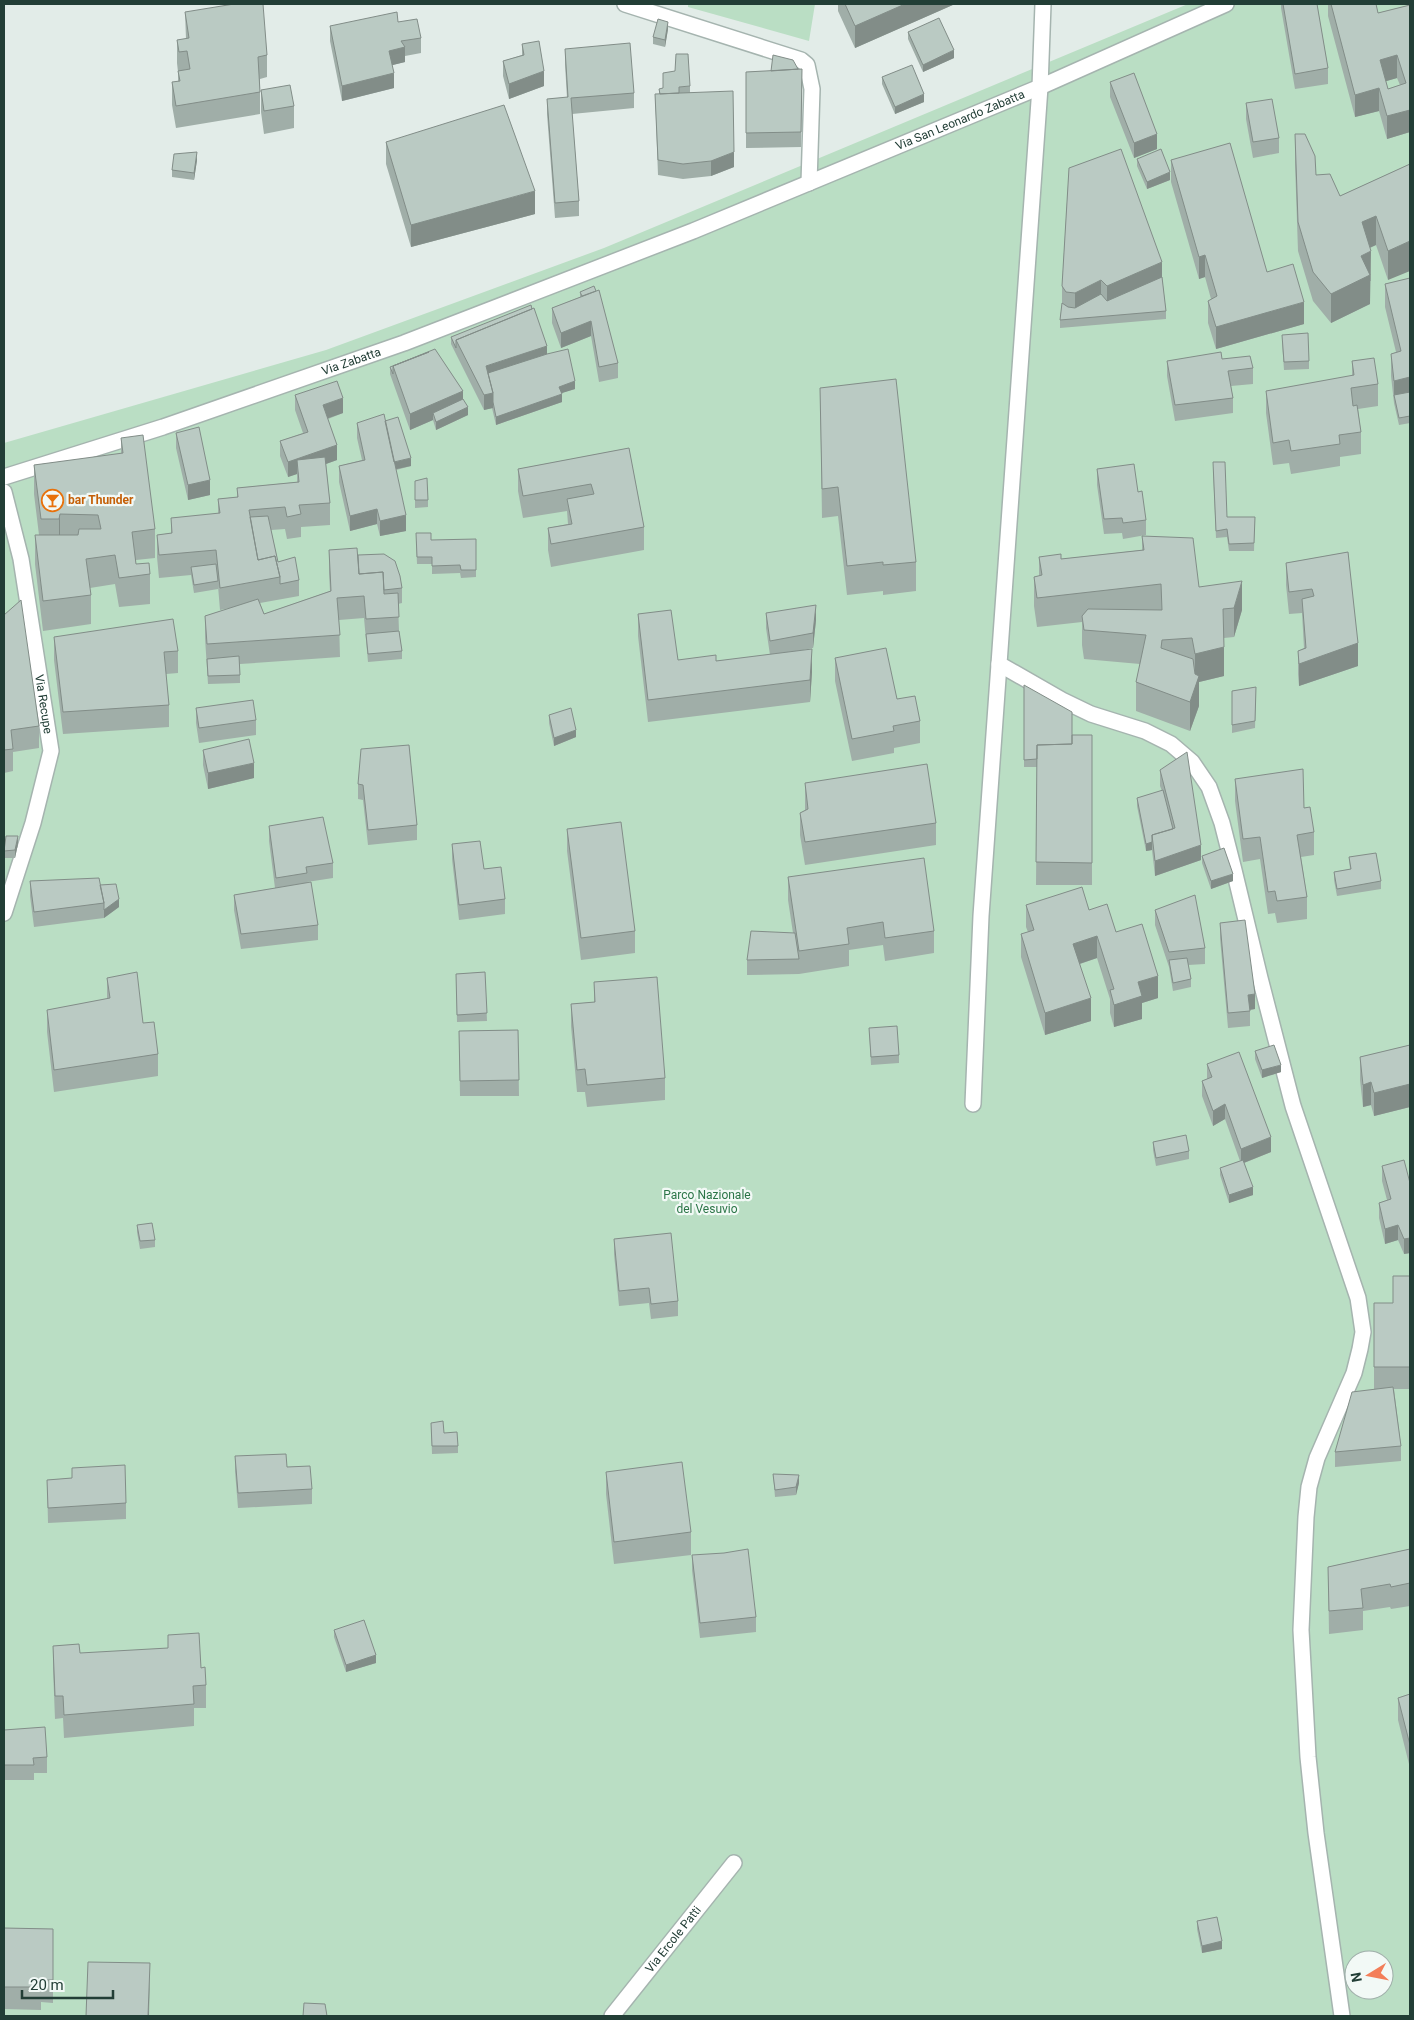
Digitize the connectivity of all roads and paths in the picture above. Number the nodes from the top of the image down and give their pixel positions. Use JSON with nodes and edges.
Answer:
{"nodes":[{"id":1,"x":625,"y":4,"type":"edge"},
{"id":2,"x":1043,"y":4,"type":"edge"},
{"id":3,"x":1226,"y":4,"type":"edge"},
{"id":4,"x":1040,"y":87,"type":"junction"},
{"id":5,"x":809,"y":183,"type":"junction"},
{"id":6,"x":693,"y":231,"type":"joint"},
{"id":7,"x":4,"y":477,"type":"edge"},
{"id":8,"x":4,"y":492,"type":"edge"},
{"id":9,"x":999,"y":664,"type":"junction"},
{"id":10,"x":4,"y":912,"type":"edge"},
{"id":11,"x":973,"y":1104,"type":"dead end"},
{"id":12,"x":734,"y":1863,"type":"dead end"},
{"id":13,"x":612,"y":2016,"type":"edge"},
{"id":14,"x":1342,"y":2016,"type":"edge"}],
"edges":[{"from":1,"to":5,"type":"street"},
{"from":2,"to":4,"type":"street"},
{"from":3,"to":4,"type":"street","name":"Via San Leonardo Zabatta"},
{"from":4,"to":5,"type":"street","name":"Via San Leonardo Zabatta"},
{"from":4,"to":9,"type":"street"},
{"from":5,"to":6,"type":"street","name":"Via San Leonardo Zabatta"},
{"from":6,"to":7,"type":"street","name":"Via Zabatta"},
{"from":8,"to":10,"type":"street","name":"Via Recupe"},
{"from":9,"to":11,"type":"street"},
{"from":9,"to":14,"type":"street"},
{"from":12,"to":13,"type":"street","name":"Via Ercole Patti"}]}
